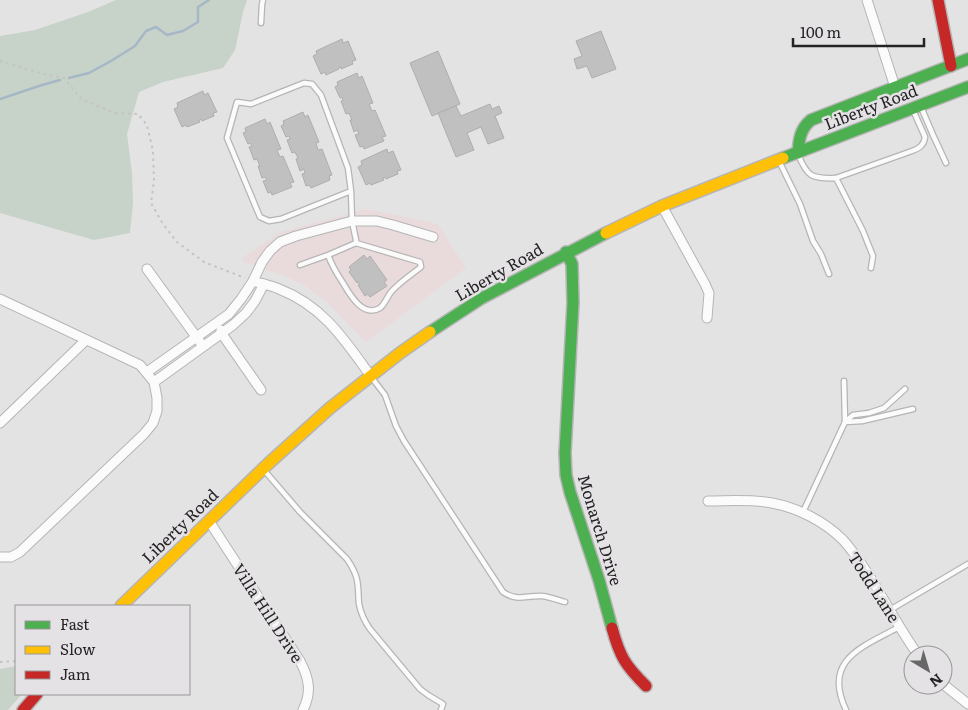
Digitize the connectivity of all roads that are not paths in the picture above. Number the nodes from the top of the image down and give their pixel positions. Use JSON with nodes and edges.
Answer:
{"nodes":[{"id":1,"x":263,"y":0,"type":"edge"},
{"id":2,"x":867,"y":0,"type":"edge"},
{"id":3,"x":938,"y":0,"type":"edge"},
{"id":4,"x":261,"y":23,"type":"dead end"},
{"id":5,"x":968,"y":59,"type":"edge"},
{"id":6,"x":951,"y":66,"type":"junction"},
{"id":7,"x":968,"y":87,"type":"edge"},
{"id":8,"x":895,"y":88,"type":"junction"},
{"id":9,"x":917,"y":107,"type":"junction"},
{"id":10,"x":798,"y":152,"type":"junction"},
{"id":11,"x":778,"y":160,"type":"junction"},
{"id":12,"x":946,"y":163,"type":"dead end"},
{"id":13,"x":836,"y":178,"type":"junction"},
{"id":14,"x":351,"y":192,"type":"junction"},
{"id":15,"x":662,"y":206,"type":"junction"},
{"id":16,"x":352,"y":221,"type":"junction"},
{"id":17,"x":433,"y":238,"type":"dead end"},
{"id":18,"x":356,"y":243,"type":"junction"},
{"id":19,"x":566,"y":252,"type":"junction"},
{"id":20,"x":328,"y":256,"type":"junction"},
{"id":21,"x":300,"y":265,"type":"dead end"},
{"id":22,"x":871,"y":268,"type":"dead end"},
{"id":23,"x":147,"y":269,"type":"dead end"},
{"id":24,"x":829,"y":274,"type":"dead end"},
{"id":25,"x":253,"y":281,"type":"junction"},
{"id":26,"x":264,"y":284,"type":"junction"},
{"id":27,"x":0,"y":299,"type":"edge"},
{"id":28,"x":707,"y":318,"type":"dead end"},
{"id":29,"x":220,"y":320,"type":"junction"},
{"id":30,"x":222,"y":334,"type":"junction"},
{"id":31,"x":197,"y":337,"type":"junction"},
{"id":32,"x":86,"y":340,"type":"junction"},
{"id":33,"x":203,"y":346,"type":"junction"},
{"id":34,"x":147,"y":372,"type":"junction"},
{"id":35,"x":370,"y":375,"type":"junction"},
{"id":36,"x":844,"y":381,"type":"dead end"},
{"id":37,"x":154,"y":382,"type":"junction"},
{"id":38,"x":905,"y":389,"type":"dead end"},
{"id":39,"x":261,"y":390,"type":"dead end"},
{"id":40,"x":913,"y":409,"type":"dead end"},
{"id":41,"x":845,"y":422,"type":"junction"},
{"id":42,"x":0,"y":423,"type":"edge"},
{"id":43,"x":263,"y":469,"type":"junction"},
{"id":44,"x":708,"y":501,"type":"dead end"},
{"id":45,"x":803,"y":512,"type":"junction"},
{"id":46,"x":209,"y":521,"type":"junction"},
{"id":47,"x":0,"y":558,"type":"edge"},
{"id":48,"x":968,"y":564,"type":"edge"},
{"id":49,"x":565,"y":602,"type":"dead end"},
{"id":50,"x":122,"y":605,"type":"edge"},
{"id":51,"x":890,"y":610,"type":"junction"},
{"id":52,"x":899,"y":627,"type":"junction"},
{"id":53,"x":911,"y":645,"type":"edge"},
{"id":54,"x":646,"y":686,"type":"dead end"},
{"id":55,"x":953,"y":692,"type":"edge"},
{"id":56,"x":36,"y":695,"type":"edge"},
{"id":57,"x":968,"y":704,"type":"edge"},
{"id":58,"x":23,"y":710,"type":"edge"},
{"id":59,"x":303,"y":710,"type":"edge"},
{"id":60,"x":442,"y":710,"type":"edge"},
{"id":61,"x":846,"y":710,"type":"edge"}],
"edges":[{"from":1,"to":4,"type":"lane"},
{"from":2,"to":8,"type":"street"},
{"from":3,"to":6,"type":"main road"},
{"from":5,"to":6,"type":"main road"},
{"from":6,"to":8,"type":"main road"},
{"from":7,"to":9,"type":"main road","name":"Liberty Road"},
{"from":8,"to":10,"type":"main road"},
{"from":9,"to":10,"type":"main road","name":"Liberty Road"},
{"from":9,"to":12,"type":"lane"},
{"from":9,"to":13,"type":"lane"},
{"from":10,"to":11,"type":"main road","name":"Liberty Road"},
{"from":10,"to":13,"type":"lane"},
{"from":11,"to":15,"type":"main road","name":"Liberty Road"},
{"from":11,"to":24,"type":"lane"},
{"from":13,"to":22,"type":"lane"},
{"from":14,"to":14,"type":"lane"},
{"from":14,"to":16,"type":"lane"},
{"from":15,"to":19,"type":"main road","name":"Liberty Road"},
{"from":15,"to":28,"type":"street"},
{"from":16,"to":17,"type":"street"},
{"from":16,"to":18,"type":"lane"},
{"from":16,"to":25,"type":"street"},
{"from":18,"to":20,"type":"lane"},
{"from":18,"to":20,"type":"lane"},
{"from":19,"to":35,"type":"main road","name":"Liberty Road"},
{"from":19,"to":54,"type":"main road","name":"Monarch Drive"},
{"from":20,"to":21,"type":"lane"},
{"from":23,"to":31,"type":"street"},
{"from":25,"to":26,"type":"street"},
{"from":25,"to":29,"type":"street"},
{"from":26,"to":30,"type":"street"},
{"from":26,"to":35,"type":"street"},
{"from":27,"to":32,"type":"street"},
{"from":29,"to":30,"type":"street"},
{"from":29,"to":31,"type":"street"},
{"from":30,"to":33,"type":"street"},
{"from":30,"to":39,"type":"street"},
{"from":31,"to":33,"type":"street"},
{"from":31,"to":34,"type":"street"},
{"from":32,"to":34,"type":"street"},
{"from":32,"to":42,"type":"street"},
{"from":33,"to":37,"type":"street"},
{"from":34,"to":37,"type":"street"},
{"from":35,"to":43,"type":"main road","name":"Liberty Road"},
{"from":35,"to":49,"type":"lane"},
{"from":36,"to":41,"type":"lane"},
{"from":37,"to":47,"type":"street"},
{"from":38,"to":41,"type":"lane"},
{"from":40,"to":41,"type":"lane"},
{"from":41,"to":45,"type":"lane"},
{"from":43,"to":46,"type":"main road","name":"Liberty Road"},
{"from":43,"to":60,"type":"lane"},
{"from":44,"to":45,"type":"street","name":"Todd Lane"},
{"from":45,"to":51,"type":"street","name":"Todd Lane"},
{"from":46,"to":50,"type":"main road","name":"Liberty Road"},
{"from":46,"to":59,"type":"street","name":"Villa Hill Drive"},
{"from":48,"to":51,"type":"lane"},
{"from":51,"to":52,"type":"street","name":"Todd Lane"},
{"from":52,"to":53,"type":"street","name":"Todd Lane"},
{"from":52,"to":61,"type":"lane"},
{"from":55,"to":57,"type":"street"},
{"from":56,"to":58,"type":"main road"}]}
